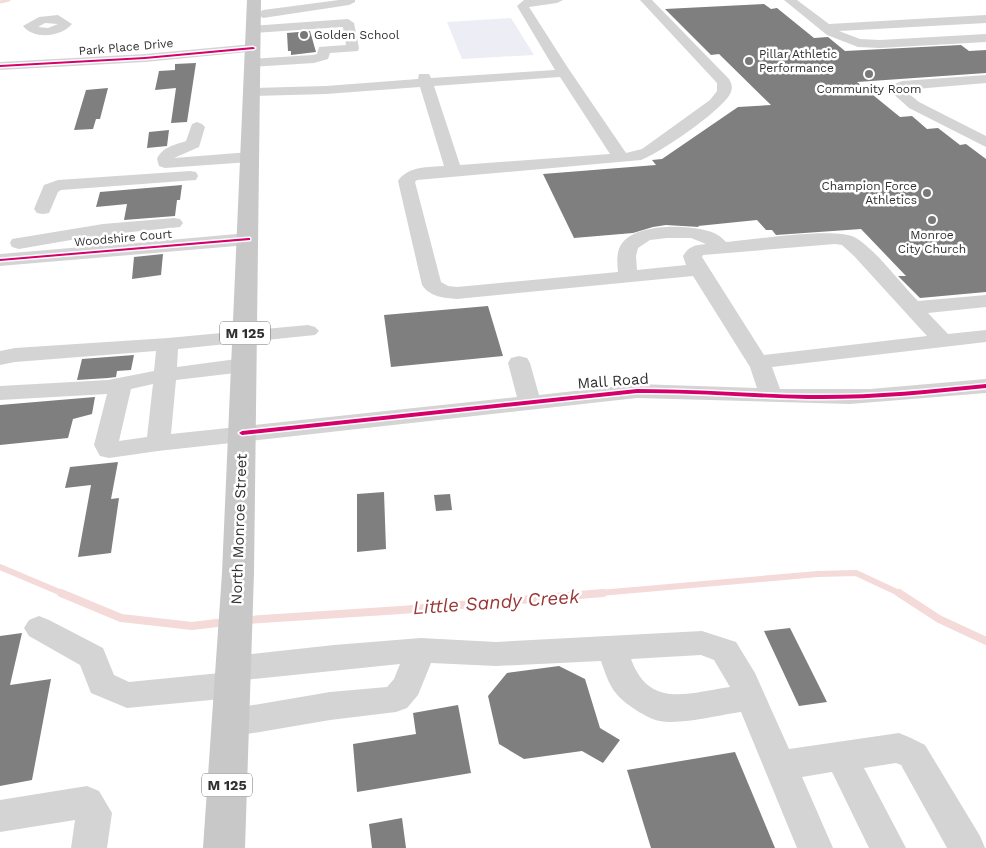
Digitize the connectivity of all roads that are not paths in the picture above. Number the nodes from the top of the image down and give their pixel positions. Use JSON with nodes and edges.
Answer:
{"nodes":[{"id":1,"x":349,"y":0,"type":"edge"},
{"id":2,"x":557,"y":0,"type":"edge"},
{"id":3,"x":646,"y":0,"type":"edge"},
{"id":4,"x":790,"y":0,"type":"edge"},
{"id":5,"x":253,"y":15,"type":"edge"},
{"id":6,"x":986,"y":19,"type":"edge"},
{"id":7,"x":320,"y":25,"type":"junction"},
{"id":8,"x":826,"y":28,"type":"junction"},
{"id":9,"x":44,"y":32,"type":"dead end"},
{"id":10,"x":986,"y":38,"type":"edge"},
{"id":11,"x":34,"y":44,"type":"dead end"},
{"id":12,"x":324,"y":50,"type":"junction"},
{"id":13,"x":21,"y":53,"type":"dead end"},
{"id":14,"x":253,"y":56,"type":"junction"},
{"id":15,"x":0,"y":66,"type":"edge"},
{"id":16,"x":562,"y":70,"type":"junction"},
{"id":17,"x":425,"y":79,"type":"junction"},
{"id":18,"x":986,"y":79,"type":"edge"},
{"id":19,"x":251,"y":92,"type":"junction"},
{"id":20,"x":197,"y":127,"type":"dead end"},
{"id":21,"x":986,"y":142,"type":"edge"},
{"id":22,"x":250,"y":157,"type":"junction"},
{"id":23,"x":621,"y":158,"type":"junction"},
{"id":24,"x":163,"y":170,"type":"junction"},
{"id":25,"x":454,"y":171,"type":"junction"},
{"id":26,"x":190,"y":176,"type":"dead end"},
{"id":27,"x":43,"y":209,"type":"dead end"},
{"id":28,"x":174,"y":223,"type":"dead end"},
{"id":29,"x":103,"y":229,"type":"junction"},
{"id":30,"x":248,"y":239,"type":"junction"},
{"id":31,"x":19,"y":243,"type":"dead end"},
{"id":32,"x":721,"y":247,"type":"junction"},
{"id":33,"x":104,"y":251,"type":"junction"},
{"id":34,"x":0,"y":260,"type":"edge"},
{"id":35,"x":698,"y":270,"type":"junction"},
{"id":36,"x":629,"y":276,"type":"junction"},
{"id":37,"x":986,"y":301,"type":"edge"},
{"id":38,"x":913,"y":308,"type":"junction"},
{"id":39,"x":308,"y":331,"type":"dead end"},
{"id":40,"x":986,"y":336,"type":"edge"},
{"id":41,"x":245,"y":337,"type":"junction"},
{"id":42,"x":943,"y":341,"type":"junction"},
{"id":43,"x":168,"y":344,"type":"junction"},
{"id":44,"x":0,"y":358,"type":"edge"},
{"id":45,"x":757,"y":362,"type":"junction"},
{"id":46,"x":519,"y":363,"type":"dead end"},
{"id":47,"x":244,"y":365,"type":"junction"},
{"id":48,"x":165,"y":375,"type":"junction"},
{"id":49,"x":121,"y":384,"type":"junction"},
{"id":50,"x":986,"y":386,"type":"edge"},
{"id":51,"x":0,"y":393,"type":"edge"},
{"id":52,"x":770,"y":395,"type":"junction"},
{"id":53,"x":530,"y":402,"type":"junction"},
{"id":54,"x":242,"y":433,"type":"junction"},
{"id":55,"x":158,"y":443,"type":"junction"},
{"id":56,"x":39,"y":628,"type":"dead end"},
{"id":57,"x":612,"y":649,"type":"junction"},
{"id":58,"x":421,"y":650,"type":"junction"},
{"id":59,"x":233,"y":677,"type":"junction"},
{"id":60,"x":750,"y":697,"type":"junction"},
{"id":61,"x":230,"y":723,"type":"junction"},
{"id":62,"x":841,"y":756,"type":"junction"},
{"id":63,"x":780,"y":765,"type":"junction"},
{"id":64,"x":0,"y":816,"type":"edge"},
{"id":65,"x":89,"y":848,"type":"edge"},
{"id":66,"x":224,"y":848,"type":"edge"},
{"id":67,"x":815,"y":848,"type":"edge"},
{"id":68,"x":888,"y":848,"type":"edge"},
{"id":69,"x":967,"y":848,"type":"edge"}],
"edges":[{"from":1,"to":5,"type":"lane"},
{"from":2,"to":16,"type":"street"},
{"from":3,"to":23,"type":"street"},
{"from":4,"to":8,"type":"street"},
{"from":5,"to":7,"type":"street"},
{"from":5,"to":14,"type":"main road","name":"North Monroe Street","number":"M 125"},
{"from":6,"to":8,"type":"street"},
{"from":7,"to":12,"type":"street"},
{"from":7,"to":12,"type":"street"},
{"from":8,"to":10,"type":"street"},
{"from":9,"to":11,"type":"street"},
{"from":12,"to":14,"type":"street","name":"Park Place Drive"},
{"from":13,"to":15,"type":"street"},
{"from":14,"to":15,"type":"street","name":"Park Place Drive"},
{"from":14,"to":19,"type":"main road","name":"North Monroe Street","number":"M 125"},
{"from":16,"to":17,"type":"street"},
{"from":16,"to":23,"type":"street"},
{"from":17,"to":19,"type":"street"},
{"from":17,"to":25,"type":"street"},
{"from":18,"to":21,"type":"street"},
{"from":19,"to":22,"type":"main road","name":"North Monroe Street","number":"M 125"},
{"from":20,"to":24,"type":"street"},
{"from":22,"to":24,"type":"street"},
{"from":22,"to":30,"type":"main road","name":"North Monroe Street","number":"M 125"},
{"from":23,"to":25,"type":"street"},
{"from":24,"to":26,"type":"street"},
{"from":24,"to":27,"type":"street"},
{"from":25,"to":36,"type":"street"},
{"from":28,"to":29,"type":"street"},
{"from":29,"to":31,"type":"street"},
{"from":29,"to":33,"type":"street"},
{"from":30,"to":33,"type":"street","name":"Woodshire Court"},
{"from":30,"to":41,"type":"main road","name":"North Monroe Street","number":"M 125"},
{"from":32,"to":35,"type":"street"},
{"from":32,"to":36,"type":"street"},
{"from":32,"to":38,"type":"street"},
{"from":33,"to":34,"type":"street","name":"Woodshire Court"},
{"from":35,"to":36,"type":"street"},
{"from":35,"to":45,"type":"street"},
{"from":37,"to":38,"type":"street"},
{"from":38,"to":42,"type":"street"},
{"from":39,"to":41,"type":"street"},
{"from":40,"to":42,"type":"lane"},
{"from":41,"to":43,"type":"street"},
{"from":41,"to":47,"type":"main road","name":"North Monroe Street","number":"M 125"},
{"from":42,"to":45,"type":"lane"},
{"from":43,"to":44,"type":"street"},
{"from":43,"to":48,"type":"street"},
{"from":45,"to":52,"type":"street"},
{"from":46,"to":53,"type":"street"},
{"from":47,"to":48,"type":"street"},
{"from":47,"to":54,"type":"main road","name":"North Monroe Street","number":"M 125"},
{"from":48,"to":49,"type":"street"},
{"from":48,"to":55,"type":"street"},
{"from":49,"to":51,"type":"street"},
{"from":49,"to":55,"type":"street","name":"Mall Road"},
{"from":50,"to":52,"type":"street","name":"Mall Road"},
{"from":52,"to":53,"type":"street","name":"Mall Road"},
{"from":53,"to":54,"type":"street","name":"Mall Road"},
{"from":54,"to":55,"type":"street","name":"Mall Road"},
{"from":54,"to":59,"type":"main road","name":"North Monroe Street","number":"M 125"},
{"from":56,"to":59,"type":"street"},
{"from":57,"to":58,"type":"street"},
{"from":57,"to":60,"type":"street"},
{"from":57,"to":60,"type":"street"},
{"from":58,"to":59,"type":"street"},
{"from":58,"to":61,"type":"street"},
{"from":59,"to":61,"type":"main road","name":"North Monroe Street","number":"M 125"},
{"from":60,"to":63,"type":"street"},
{"from":61,"to":66,"type":"main road","name":"North Monroe Street","number":"M 125"},
{"from":62,"to":63,"type":"street"},
{"from":62,"to":68,"type":"street"},
{"from":62,"to":69,"type":"street"},
{"from":63,"to":67,"type":"street"},
{"from":64,"to":65,"type":"street"}]}
